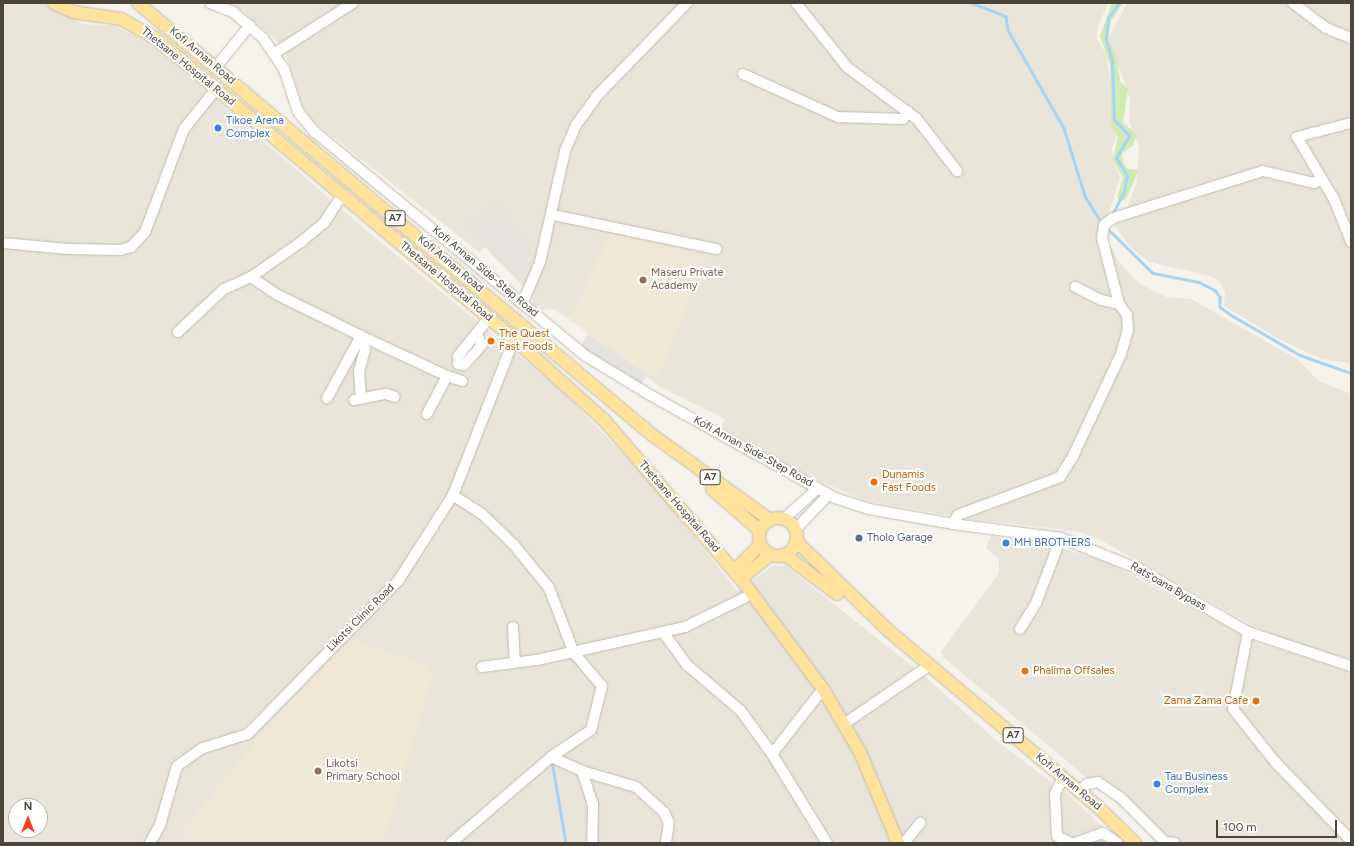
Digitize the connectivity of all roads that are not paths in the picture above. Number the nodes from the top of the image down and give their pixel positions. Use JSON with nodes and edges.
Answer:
{"nodes":[{"id":1,"x":54,"y":3,"type":"edge"},
{"id":2,"x":138,"y":3,"type":"edge"},
{"id":3,"x":210,"y":3,"type":"edge"},
{"id":4,"x":353,"y":3,"type":"edge"},
{"id":5,"x":686,"y":3,"type":"edge"},
{"id":6,"x":796,"y":3,"type":"edge"},
{"id":7,"x":1293,"y":3,"type":"edge"},
{"id":8,"x":250,"y":26,"type":"junction"},
{"id":9,"x":1351,"y":38,"type":"edge"},
{"id":10,"x":275,"y":53,"type":"junction"},
{"id":11,"x":216,"y":67,"type":"junction"},
{"id":12,"x":743,"y":74,"type":"dead end"},
{"id":13,"x":216,"y":89,"type":"junction"},
{"id":14,"x":908,"y":112,"type":"junction"},
{"id":15,"x":1351,"y":122,"type":"edge"},
{"id":16,"x":957,"y":171,"type":"dead end"},
{"id":17,"x":1322,"y":179,"type":"junction"},
{"id":18,"x":342,"y":195,"type":"junction"},
{"id":19,"x":553,"y":215,"type":"junction"},
{"id":20,"x":1351,"y":242,"type":"edge"},
{"id":21,"x":3,"y":243,"type":"edge"},
{"id":22,"x":716,"y":249,"type":"dead end"},
{"id":23,"x":251,"y":277,"type":"junction"},
{"id":24,"x":1075,"y":287,"type":"dead end"},
{"id":25,"x":523,"y":302,"type":"junction"},
{"id":26,"x":1119,"y":304,"type":"junction"},
{"id":27,"x":489,"y":318,"type":"junction"},
{"id":28,"x":178,"y":332,"type":"dead end"},
{"id":29,"x":477,"y":335,"type":"dead end"},
{"id":30,"x":361,"y":336,"type":"junction"},
{"id":31,"x":514,"y":340,"type":"junction"},
{"id":32,"x":447,"y":376,"type":"junction"},
{"id":33,"x":462,"y":381,"type":"dead end"},
{"id":34,"x":395,"y":397,"type":"dead end"},
{"id":35,"x":327,"y":398,"type":"dead end"},
{"id":36,"x":427,"y":414,"type":"dead end"},
{"id":37,"x":651,"y":434,"type":"junction"},
{"id":38,"x":818,"y":488,"type":"junction"},
{"id":39,"x":453,"y":495,"type":"junction"},
{"id":40,"x":828,"y":495,"type":"junction"},
{"id":41,"x":784,"y":519,"type":"junction"},
{"id":42,"x":770,"y":520,"type":"junction"},
{"id":43,"x":953,"y":524,"type":"junction"},
{"id":44,"x":760,"y":530,"type":"junction"},
{"id":45,"x":796,"y":536,"type":"junction"},
{"id":46,"x":1061,"y":538,"type":"junction"},
{"id":47,"x":760,"y":545,"type":"junction"},
{"id":48,"x":770,"y":555,"type":"junction"},
{"id":49,"x":785,"y":555,"type":"junction"},
{"id":50,"x":738,"y":575,"type":"junction"},
{"id":51,"x":752,"y":594,"type":"junction"},
{"id":52,"x":512,"y":627,"type":"dead end"},
{"id":53,"x":1020,"y":629,"type":"dead end"},
{"id":54,"x":889,"y":631,"type":"junction"},
{"id":55,"x":663,"y":632,"type":"junction"},
{"id":56,"x":1248,"y":632,"type":"junction"},
{"id":57,"x":574,"y":653,"type":"junction"},
{"id":58,"x":515,"y":661,"type":"junction"},
{"id":59,"x":930,"y":665,"type":"junction"},
{"id":60,"x":1351,"y":666,"type":"edge"},
{"id":61,"x":482,"y":667,"type":"dead end"},
{"id":62,"x":823,"y":689,"type":"junction"},
{"id":63,"x":844,"y":724,"type":"junction"},
{"id":64,"x":772,"y":754,"type":"junction"},
{"id":65,"x":551,"y":757,"type":"junction"},
{"id":66,"x":582,"y":771,"type":"junction"},
{"id":67,"x":1063,"y":778,"type":"junction"},
{"id":68,"x":1080,"y":792,"type":"junction"},
{"id":69,"x":920,"y":823,"type":"dead end"},
{"id":70,"x":1351,"y":840,"type":"edge"},
{"id":71,"x":150,"y":843,"type":"edge"},
{"id":72,"x":451,"y":843,"type":"edge"},
{"id":73,"x":592,"y":843,"type":"edge"},
{"id":74,"x":666,"y":843,"type":"edge"},
{"id":75,"x":827,"y":843,"type":"edge"},
{"id":76,"x":898,"y":843,"type":"edge"},
{"id":77,"x":904,"y":843,"type":"edge"},
{"id":78,"x":1071,"y":843,"type":"edge"},
{"id":79,"x":1075,"y":843,"type":"edge"},
{"id":80,"x":1118,"y":843,"type":"edge"},
{"id":81,"x":1135,"y":843,"type":"edge"},
{"id":82,"x":1175,"y":843,"type":"edge"}],
"edges":[{"from":1,"to":13,"type":"main road","name":"Thetsane Hospital Road"},
{"from":2,"to":11,"type":"main road","name":"Kofi Annan Road","number":"A7"},
{"from":3,"to":8,"type":"street","name":"Kofi Annan Side-Step Road"},
{"from":4,"to":10,"type":"street"},
{"from":5,"to":19,"type":"street"},
{"from":6,"to":14,"type":"street"},
{"from":7,"to":9,"type":"street"},
{"from":8,"to":10,"type":"street","name":"Kofi Annan Side-Step Road"},
{"from":8,"to":11,"type":"street"},
{"from":10,"to":25,"type":"street","name":"Kofi Annan Side-Step Road"},
{"from":11,"to":37,"type":"main road","name":"Kofi Annan Road","number":"A7"},
{"from":12,"to":14,"type":"street"},
{"from":13,"to":18,"type":"main road","name":"Thetsane Hospital Road"},
{"from":13,"to":21,"type":"street"},
{"from":14,"to":16,"type":"street"},
{"from":15,"to":17,"type":"street"},
{"from":17,"to":20,"type":"street"},
{"from":17,"to":26,"type":"street"},
{"from":18,"to":23,"type":"street"},
{"from":18,"to":27,"type":"main road","name":"Thetsane Hospital Road"},
{"from":19,"to":22,"type":"street"},
{"from":19,"to":25,"type":"street"},
{"from":23,"to":28,"type":"street"},
{"from":23,"to":30,"type":"street"},
{"from":24,"to":26,"type":"street"},
{"from":25,"to":38,"type":"street","name":"Kofi Annan Side-Step Road"},
{"from":26,"to":43,"type":"street"},
{"from":27,"to":29,"type":"street"},
{"from":27,"to":31,"type":"main road","name":"Thetsane Hospital Road"},
{"from":30,"to":32,"type":"street"},
{"from":30,"to":34,"type":"street"},
{"from":30,"to":35,"type":"street"},
{"from":31,"to":39,"type":"street","name":"Likotsi Clinic Road"},
{"from":31,"to":50,"type":"main road","name":"Thetsane Hospital Road"},
{"from":32,"to":33,"type":"street"},
{"from":32,"to":36,"type":"street"},
{"from":37,"to":42,"type":"main road","name":"Kofi Annan Road","number":"A7"},
{"from":37,"to":44,"type":"main road","name":"Kofi Annan Road","number":"A7"},
{"from":38,"to":40,"type":"street","name":"Rats'oana Bypass"},
{"from":38,"to":41,"type":"street","name":"Kofi Annan Side-Step Road"},
{"from":39,"to":57,"type":"street"},
{"from":39,"to":71,"type":"street","name":"Likotsi Clinic Road"},
{"from":40,"to":43,"type":"street","name":"Rats'oana Bypass"},
{"from":40,"to":45,"type":"street"},
{"from":41,"to":42,"type":"main road"},
{"from":41,"to":45,"type":"main road","number":"A7"},
{"from":42,"to":44,"type":"main road"},
{"from":43,"to":46,"type":"street","name":"Rats'oana Bypass"},
{"from":44,"to":47,"type":"main road"},
{"from":45,"to":49,"type":"main road"},
{"from":45,"to":54,"type":"main road","name":"Kofi Annan Road","number":"A7"},
{"from":46,"to":53,"type":"street"},
{"from":46,"to":56,"type":"street","name":"Rats'oana Bypass"},
{"from":47,"to":48,"type":"main road"},
{"from":47,"to":50,"type":"main road"},
{"from":48,"to":49,"type":"main road"},
{"from":48,"to":50,"type":"main road"},
{"from":49,"to":54,"type":"main road","name":"Kofi Annan Road","number":"A7"},
{"from":50,"to":51,"type":"main road","name":"Thetsane Hospital Road"},
{"from":51,"to":55,"type":"street"},
{"from":51,"to":62,"type":"main road","name":"Thetsane Hospital Road"},
{"from":52,"to":58,"type":"street"},
{"from":54,"to":59,"type":"main road","name":"Kofi Annan Road","number":"A7"},
{"from":55,"to":57,"type":"street"},
{"from":55,"to":64,"type":"street"},
{"from":56,"to":60,"type":"street","name":"Rats'oana Bypass"},
{"from":56,"to":70,"type":"street"},
{"from":57,"to":58,"type":"street"},
{"from":57,"to":65,"type":"street"},
{"from":58,"to":61,"type":"street"},
{"from":59,"to":63,"type":"street"},
{"from":59,"to":67,"type":"main road","name":"Kofi Annan Road","number":"A7"},
{"from":62,"to":63,"type":"main road","name":"Thetsane Hospital Road"},
{"from":62,"to":64,"type":"street"},
{"from":63,"to":76,"type":"main road","name":"Thetsane Hospital Road"},
{"from":64,"to":75,"type":"street"},
{"from":65,"to":66,"type":"street"},
{"from":65,"to":72,"type":"street"},
{"from":66,"to":73,"type":"street"},
{"from":66,"to":74,"type":"street"},
{"from":67,"to":68,"type":"main road","name":"Kofi Annan Road","number":"A7"},
{"from":67,"to":78,"type":"street"},
{"from":68,"to":81,"type":"main road","name":"Kofi Annan Road","number":"A7"},
{"from":68,"to":82,"type":"street"},
{"from":69,"to":77,"type":"street"},
{"from":79,"to":80,"type":"street"}]}
